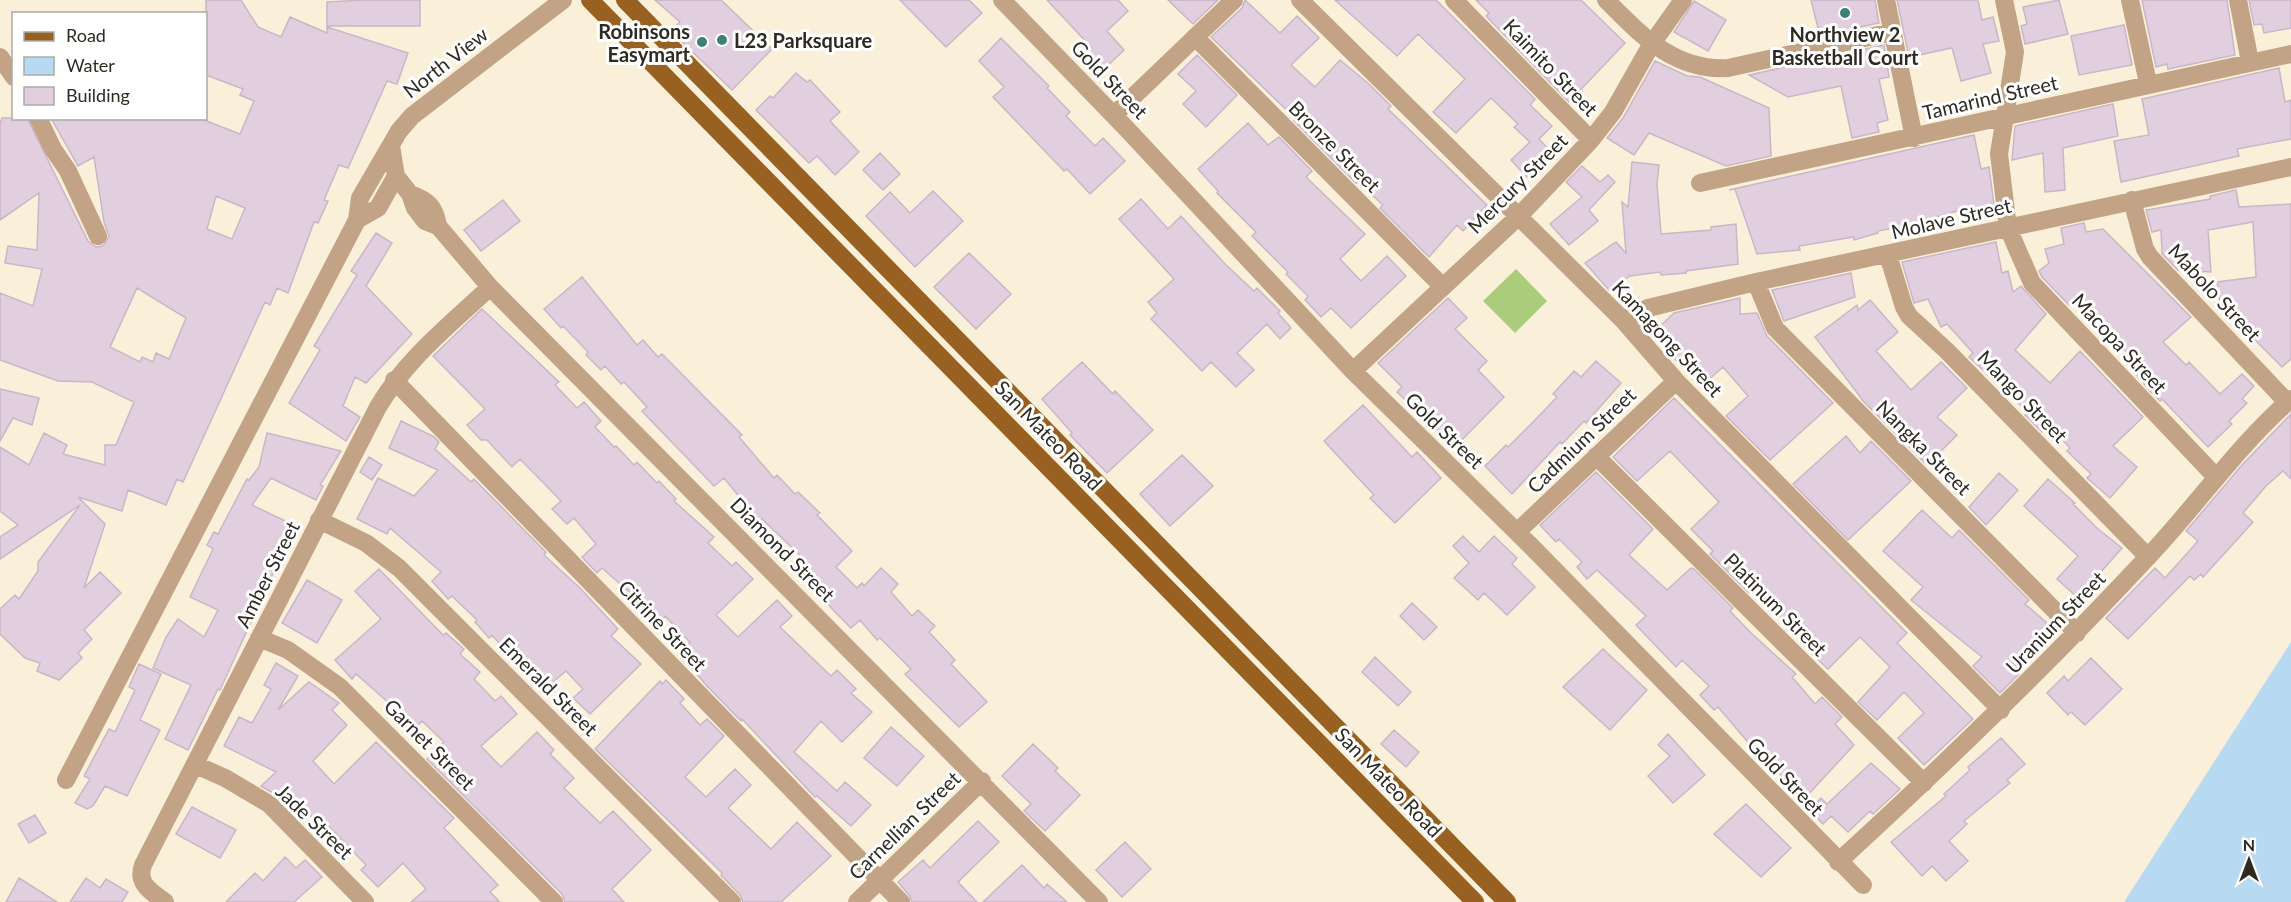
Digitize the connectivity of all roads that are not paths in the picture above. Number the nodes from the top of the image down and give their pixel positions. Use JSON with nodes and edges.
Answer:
{"nodes":[{"id":1,"x":563,"y":0,"type":"edge"},
{"id":2,"x":590,"y":0,"type":"edge"},
{"id":3,"x":625,"y":0,"type":"edge"},
{"id":4,"x":1002,"y":0,"type":"edge"},
{"id":5,"x":1234,"y":0,"type":"edge"},
{"id":6,"x":1300,"y":0,"type":"edge"},
{"id":7,"x":1454,"y":0,"type":"edge"},
{"id":8,"x":1606,"y":0,"type":"edge"},
{"id":9,"x":1683,"y":0,"type":"edge"},
{"id":10,"x":1886,"y":0,"type":"edge"},
{"id":11,"x":2004,"y":0,"type":"edge"},
{"id":12,"x":2130,"y":0,"type":"edge"},
{"id":13,"x":2238,"y":0,"type":"edge"},
{"id":14,"x":1892,"y":32,"type":"junction"},
{"id":15,"x":1195,"y":37,"type":"junction"},
{"id":16,"x":1651,"y":45,"type":"junction"},
{"id":17,"x":2291,"y":54,"type":"edge"},
{"id":18,"x":0,"y":57,"type":"edge"},
{"id":19,"x":2250,"y":62,"type":"junction"},
{"id":20,"x":12,"y":74,"type":"edge"},
{"id":21,"x":2148,"y":83,"type":"junction"},
{"id":22,"x":1114,"y":115,"type":"junction"},
{"id":23,"x":2004,"y":116,"type":"junction"},
{"id":24,"x":39,"y":120,"type":"edge"},
{"id":25,"x":1914,"y":138,"type":"junction"},
{"id":26,"x":1591,"y":140,"type":"junction"},
{"id":27,"x":391,"y":146,"type":"junction"},
{"id":28,"x":2291,"y":167,"type":"edge"},
{"id":29,"x":396,"y":176,"type":"junction"},
{"id":30,"x":1700,"y":183,"type":"dead end"},
{"id":31,"x":2132,"y":200,"type":"junction"},
{"id":32,"x":1519,"y":216,"type":"junction"},
{"id":33,"x":357,"y":220,"type":"junction"},
{"id":34,"x":2008,"y":228,"type":"junction"},
{"id":35,"x":98,"y":236,"type":"dead end"},
{"id":36,"x":1888,"y":255,"type":"junction"},
{"id":37,"x":1756,"y":282,"type":"junction"},
{"id":38,"x":490,"y":287,"type":"junction"},
{"id":39,"x":1443,"y":287,"type":"junction"},
{"id":40,"x":1623,"y":321,"type":"junction"},
{"id":41,"x":1353,"y":371,"type":"junction"},
{"id":42,"x":394,"y":380,"type":"junction"},
{"id":43,"x":1676,"y":381,"type":"junction"},
{"id":44,"x":2289,"y":400,"type":"edge"},
{"id":45,"x":1596,"y":456,"type":"junction"},
{"id":46,"x":2216,"y":477,"type":"junction"},
{"id":47,"x":320,"y":520,"type":"junction"},
{"id":48,"x":1517,"y":532,"type":"junction"},
{"id":49,"x":2148,"y":557,"type":"junction"},
{"id":50,"x":2077,"y":633,"type":"junction"},
{"id":51,"x":260,"y":638,"type":"junction"},
{"id":52,"x":2001,"y":710,"type":"junction"},
{"id":53,"x":195,"y":765,"type":"junction"},
{"id":54,"x":66,"y":780,"type":"dead end"},
{"id":55,"x":982,"y":781,"type":"junction"},
{"id":56,"x":1924,"y":783,"type":"junction"},
{"id":57,"x":1838,"y":862,"type":"junction"},
{"id":58,"x":880,"y":880,"type":"junction"},
{"id":59,"x":1863,"y":885,"type":"dead end"},
{"id":60,"x":165,"y":902,"type":"edge"},
{"id":61,"x":365,"y":902,"type":"edge"},
{"id":62,"x":554,"y":902,"type":"edge"},
{"id":63,"x":732,"y":902,"type":"edge"},
{"id":64,"x":857,"y":902,"type":"edge"},
{"id":65,"x":901,"y":902,"type":"edge"},
{"id":66,"x":1099,"y":902,"type":"edge"},
{"id":67,"x":1475,"y":902,"type":"edge"},
{"id":68,"x":1507,"y":902,"type":"edge"}],
"edges":[{"from":1,"to":27,"type":"street","name":"North View"},
{"from":2,"to":67,"type":"main road","name":"San Mateo Road"},
{"from":3,"to":68,"type":"main road","name":"San Mateo Road"},
{"from":4,"to":22,"type":"street","name":"Gold Street"},
{"from":5,"to":15,"type":"street"},
{"from":6,"to":32,"type":"street","name":"Kamagong Street"},
{"from":7,"to":26,"type":"street","name":"Kaimito Street"},
{"from":8,"to":16,"type":"street"},
{"from":9,"to":16,"type":"street","name":"Mercury Street"},
{"from":10,"to":14,"type":"street"},
{"from":11,"to":23,"type":"street","name":"Macopa Street"},
{"from":12,"to":21,"type":"street"},
{"from":13,"to":19,"type":"street"},
{"from":14,"to":16,"type":"street"},
{"from":14,"to":25,"type":"street"},
{"from":15,"to":22,"type":"street"},
{"from":15,"to":39,"type":"street","name":"Bronze Street"},
{"from":16,"to":26,"type":"street","name":"Mercury Street"},
{"from":17,"to":19,"type":"street","name":"Tamarind Street"},
{"from":18,"to":20,"type":"street"},
{"from":19,"to":21,"type":"street","name":"Tamarind Street"},
{"from":21,"to":23,"type":"street","name":"Tamarind Street"},
{"from":22,"to":41,"type":"street","name":"Gold Street"},
{"from":23,"to":25,"type":"street","name":"Tamarind Street"},
{"from":23,"to":34,"type":"street","name":"Macopa Street"},
{"from":24,"to":35,"type":"street"},
{"from":25,"to":30,"type":"street","name":"Tamarind Street"},
{"from":26,"to":32,"type":"street","name":"Mercury Street"},
{"from":27,"to":29,"type":"street","name":"Diamond Street"},
{"from":27,"to":33,"type":"street","name":"North View"},
{"from":28,"to":31,"type":"street","name":"Molave Street"},
{"from":29,"to":33,"type":"street"},
{"from":29,"to":38,"type":"street","name":"Diamond Street"},
{"from":31,"to":34,"type":"street","name":"Molave Street"},
{"from":31,"to":44,"type":"street","name":"Mabolo Street"},
{"from":32,"to":39,"type":"street","name":"Mercury Street"},
{"from":32,"to":40,"type":"street","name":"Kamagong Street"},
{"from":33,"to":54,"type":"street"},
{"from":34,"to":36,"type":"street","name":"Molave Street"},
{"from":34,"to":46,"type":"street","name":"Macopa Street"},
{"from":36,"to":37,"type":"street","name":"Molave Street"},
{"from":36,"to":49,"type":"street","name":"Mango Street"},
{"from":37,"to":40,"type":"street","name":"Molave Street"},
{"from":37,"to":50,"type":"street","name":"Nangka Street"},
{"from":38,"to":42,"type":"street","name":"Amber Street"},
{"from":38,"to":55,"type":"street","name":"Diamond Street"},
{"from":39,"to":41,"type":"street","name":"Mercury Street"},
{"from":40,"to":43,"type":"street","name":"Kamagong Street"},
{"from":41,"to":48,"type":"street","name":"Gold Street"},
{"from":42,"to":47,"type":"street","name":"Amber Street"},
{"from":42,"to":58,"type":"street","name":"Citrine Street"},
{"from":43,"to":45,"type":"street","name":"Cadmium Street"},
{"from":43,"to":52,"type":"street","name":"Kamagong Street"},
{"from":44,"to":46,"type":"street","name":"Uranium Street"},
{"from":45,"to":48,"type":"street","name":"Cadmium Street"},
{"from":45,"to":56,"type":"street","name":"Platinum Street"},
{"from":46,"to":49,"type":"street","name":"Uranium Street"},
{"from":47,"to":51,"type":"street","name":"Amber Street"},
{"from":47,"to":63,"type":"street","name":"Emerald Street"},
{"from":48,"to":57,"type":"street","name":"Gold Street"},
{"from":49,"to":50,"type":"street","name":"Uranium Street"},
{"from":50,"to":52,"type":"street","name":"Uranium Street"},
{"from":51,"to":53,"type":"street","name":"Amber Street"},
{"from":51,"to":62,"type":"street","name":"Garnet Street"},
{"from":52,"to":56,"type":"street","name":"Uranium Street"},
{"from":53,"to":60,"type":"street","name":"Amber Street"},
{"from":53,"to":61,"type":"street","name":"Jade Street"},
{"from":55,"to":58,"type":"street","name":"Carnellian Street"},
{"from":55,"to":66,"type":"street","name":"Diamond Street"},
{"from":56,"to":57,"type":"street","name":"Uranium Street"},
{"from":57,"to":59,"type":"street","name":"Gold Street"},
{"from":58,"to":64,"type":"street","name":"Carnellian Street"},
{"from":58,"to":65,"type":"street","name":"Citrine Street"}]}
